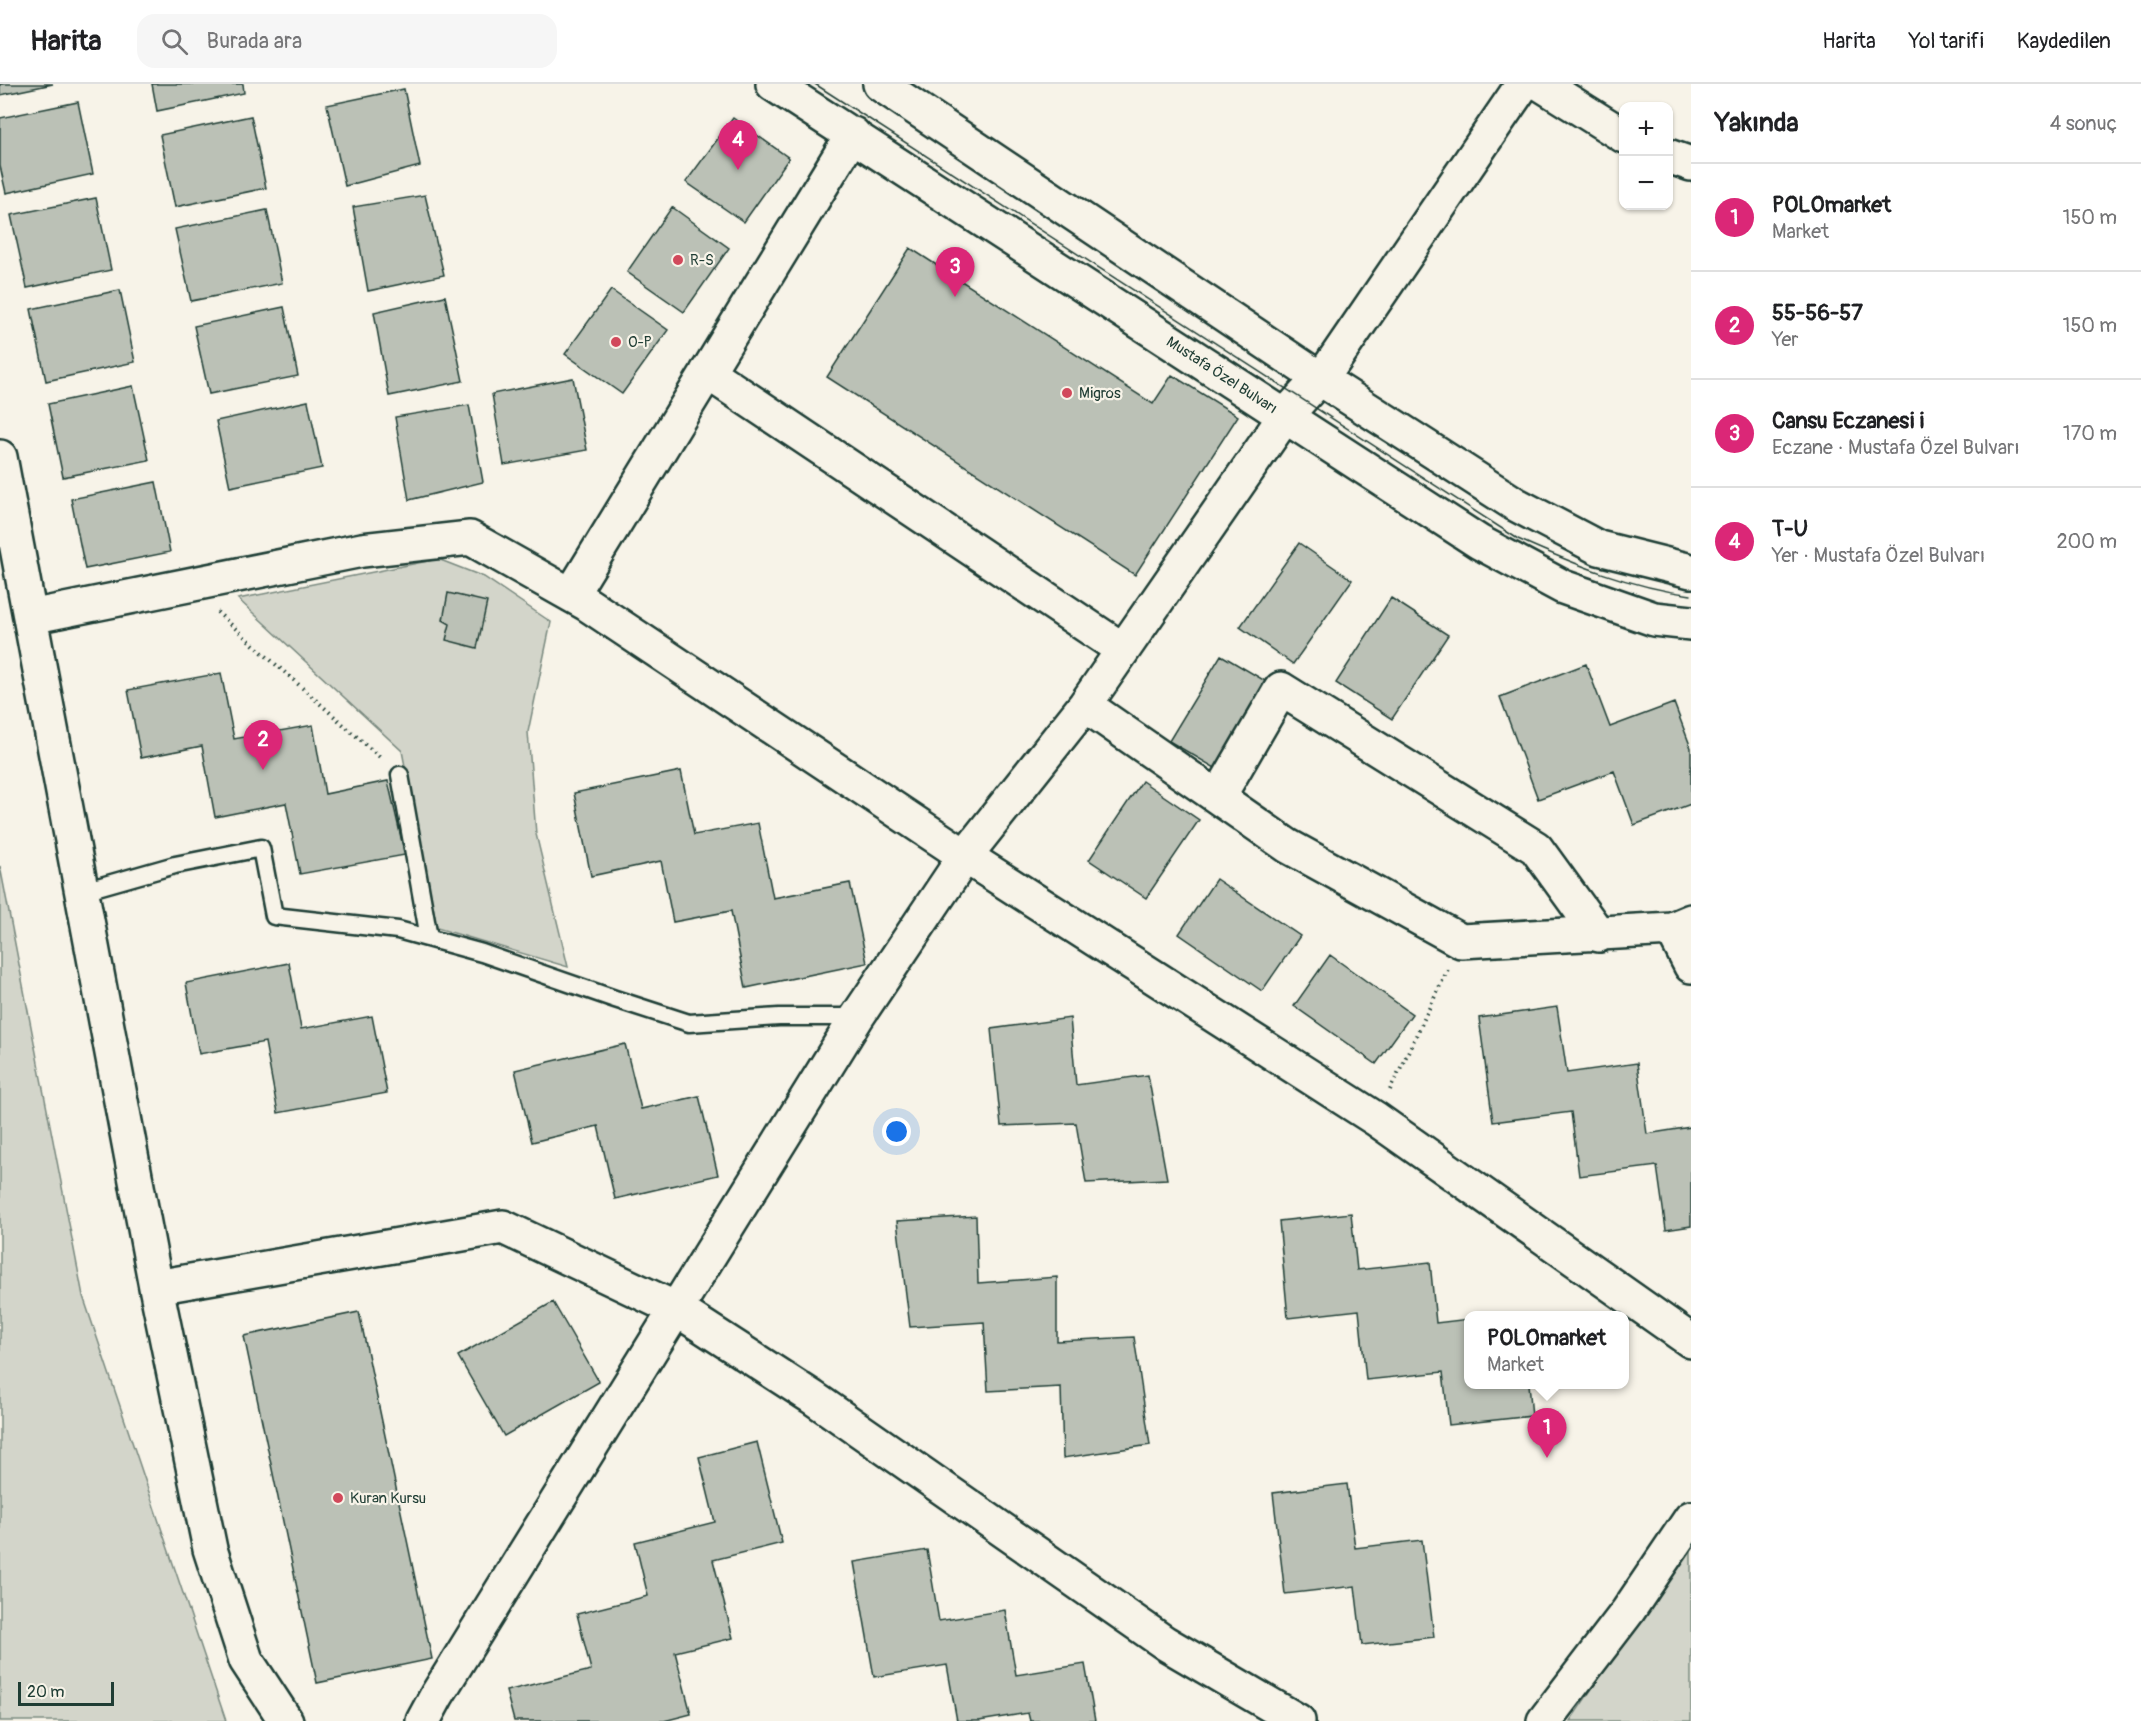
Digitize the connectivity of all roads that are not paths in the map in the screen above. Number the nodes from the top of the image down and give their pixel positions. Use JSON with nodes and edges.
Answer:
{"nodes":[{"id":1,"x":773,"y":84,"type":"edge"},
{"id":2,"x":880,"y":84,"type":"edge"},
{"id":3,"x":1523,"y":84,"type":"edge"},
{"id":4,"x":1541,"y":84,"type":"edge"},
{"id":5,"x":1619,"y":133,"type":"edge"},
{"id":6,"x":853,"y":134,"type":"junction"},
{"id":7,"x":1673,"y":158,"type":"edge"},
{"id":8,"x":1691,"y":164,"type":"edge"},
{"id":9,"x":707,"y":372,"type":"junction"},
{"id":10,"x":1320,"y":378,"type":"junction"},
{"id":11,"x":1285,"y":416,"type":"junction"},
{"id":12,"x":0,"y":457,"type":"edge"},
{"id":13,"x":1691,"y":571,"type":"edge"},
{"id":14,"x":571,"y":595,"type":"junction"},
{"id":15,"x":30,"y":616,"type":"junction"},
{"id":16,"x":1691,"y":623,"type":"edge"},
{"id":17,"x":1123,"y":650,"type":"junction"},
{"id":18,"x":1085,"y":705,"type":"junction"},
{"id":19,"x":400,"y":775,"type":"road end"},
{"id":20,"x":1219,"y":796,"type":"junction"},
{"id":21,"x":964,"y":856,"type":"junction"},
{"id":22,"x":80,"y":892,"type":"junction"},
{"id":23,"x":1681,"y":925,"type":"edge"},
{"id":24,"x":1599,"y":934,"type":"junction"},
{"id":25,"x":429,"y":938,"type":"junction"},
{"id":26,"x":1691,"y":966,"type":"edge"},
{"id":27,"x":857,"y":1017,"type":"junction"},
{"id":28,"x":156,"y":1287,"type":"junction"},
{"id":29,"x":676,"y":1309,"type":"junction"},
{"id":30,"x":1691,"y":1341,"type":"edge"},
{"id":31,"x":1691,"y":1518,"type":"edge"},
{"id":32,"x":285,"y":1721,"type":"edge"},
{"id":33,"x":423,"y":1721,"type":"edge"},
{"id":34,"x":1298,"y":1721,"type":"edge"},
{"id":35,"x":1544,"y":1721,"type":"edge"}],
"edges":[{"from":1,"to":6,"type":"street","name":"Mustafa Özel Bulvarı"},
{"from":2,"to":10,"type":"street"},
{"from":3,"to":10,"type":"street"},
{"from":4,"to":5,"type":"street"},
{"from":6,"to":9,"type":"street"},
{"from":6,"to":11,"type":"street","name":"Mustafa Özel Bulvarı"},
{"from":7,"to":8,"type":"street"},
{"from":9,"to":14,"type":"street"},
{"from":9,"to":17,"type":"street"},
{"from":10,"to":11,"type":"street"},
{"from":10,"to":13,"type":"street"},
{"from":11,"to":16,"type":"street","name":"Mustafa Özel Bulvarı"},
{"from":11,"to":17,"type":"street"},
{"from":12,"to":15,"type":"street"},
{"from":14,"to":15,"type":"street"},
{"from":14,"to":21,"type":"street"},
{"from":15,"to":22,"type":"street"},
{"from":17,"to":18,"type":"street"},
{"from":18,"to":20,"type":"street"},
{"from":18,"to":21,"type":"street"},
{"from":19,"to":25,"type":"lane"},
{"from":20,"to":24,"type":"street"},
{"from":20,"to":24,"type":"street"},
{"from":21,"to":27,"type":"street"},
{"from":21,"to":30,"type":"street"},
{"from":22,"to":25,"type":"lane"},
{"from":22,"to":28,"type":"street"},
{"from":23,"to":24,"type":"street"},
{"from":23,"to":26,"type":"street"},
{"from":25,"to":27,"type":"lane"},
{"from":27,"to":29,"type":"street"},
{"from":28,"to":29,"type":"street"},
{"from":28,"to":32,"type":"street"},
{"from":29,"to":33,"type":"street"},
{"from":29,"to":34,"type":"street"},
{"from":31,"to":35,"type":"street"}]}
